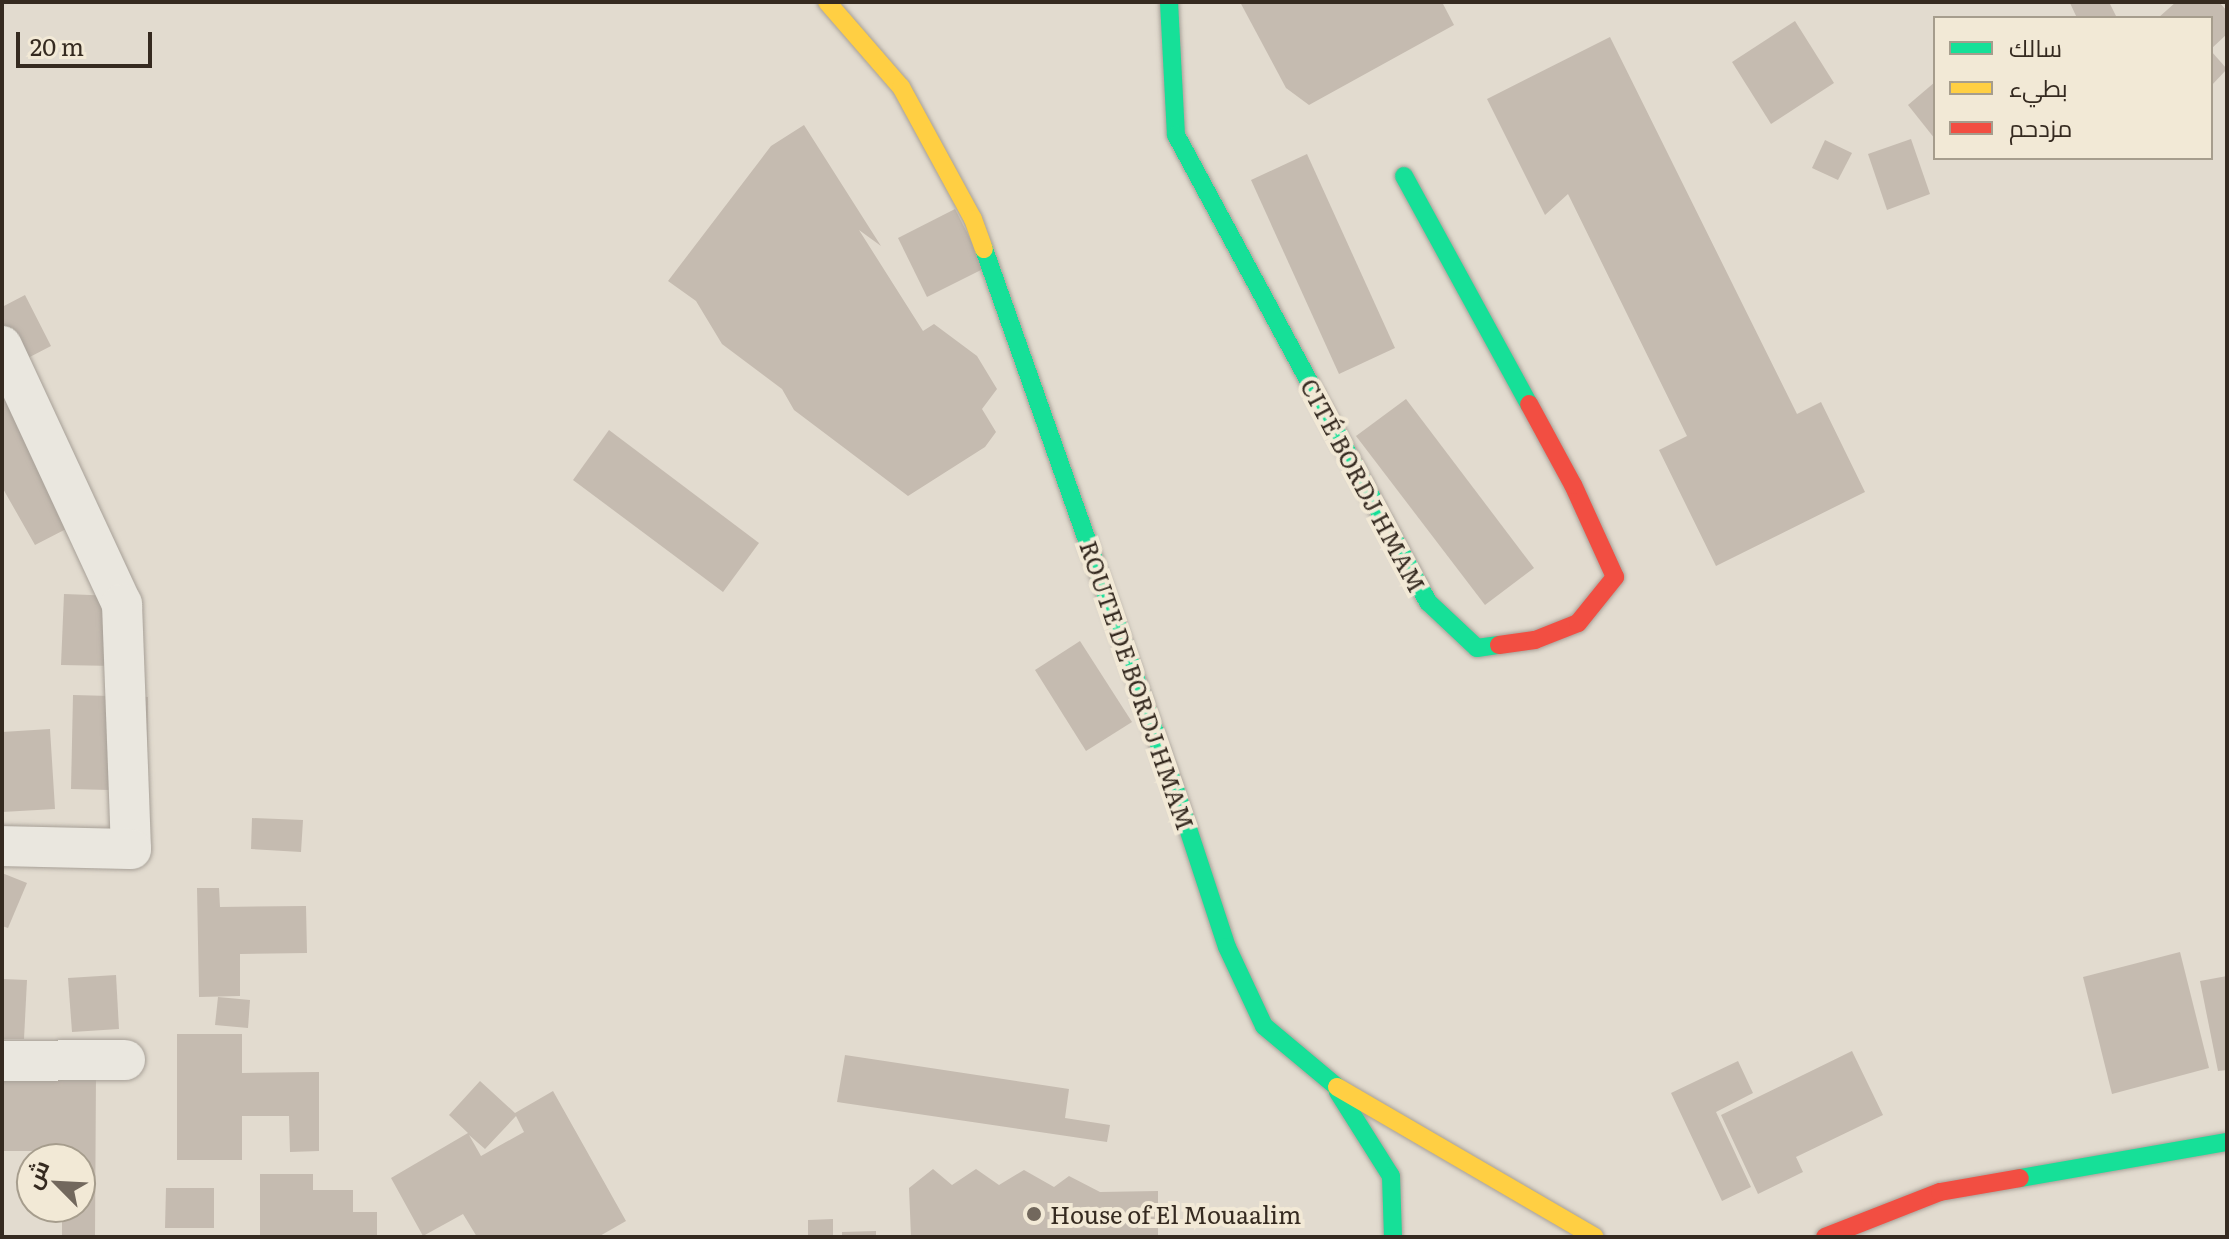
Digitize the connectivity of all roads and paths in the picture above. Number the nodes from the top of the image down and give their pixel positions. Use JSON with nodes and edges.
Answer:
{"nodes":[{"id":1,"x":827,"y":2,"type":"edge"},
{"id":2,"x":1169,"y":2,"type":"edge"},
{"id":3,"x":1404,"y":176,"type":"dead end"},
{"id":4,"x":2,"y":346,"type":"edge"},
{"id":5,"x":2,"y":846,"type":"edge"},
{"id":6,"x":125,"y":1060,"type":"dead end"},
{"id":7,"x":2,"y":1061,"type":"edge"},
{"id":8,"x":1335,"y":1086,"type":"junction"},
{"id":9,"x":2227,"y":1142,"type":"edge"},
{"id":10,"x":1393,"y":1237,"type":"edge"},
{"id":11,"x":1595,"y":1237,"type":"edge"},
{"id":12,"x":1825,"y":1237,"type":"edge"}],
"edges":[{"from":1,"to":8,"type":"main road","name":"ROUTE DE BORDJ HMAM"},
{"from":2,"to":3,"type":"main road","name":"CITÉ BORDJ HMAM"},
{"from":4,"to":5,"type":"street"},
{"from":6,"to":7,"type":"street"},
{"from":8,"to":10,"type":"main road"},
{"from":8,"to":11,"type":"main road","name":"ROUTE DE BORDJ HMAM"},
{"from":9,"to":12,"type":"main road"}]}
